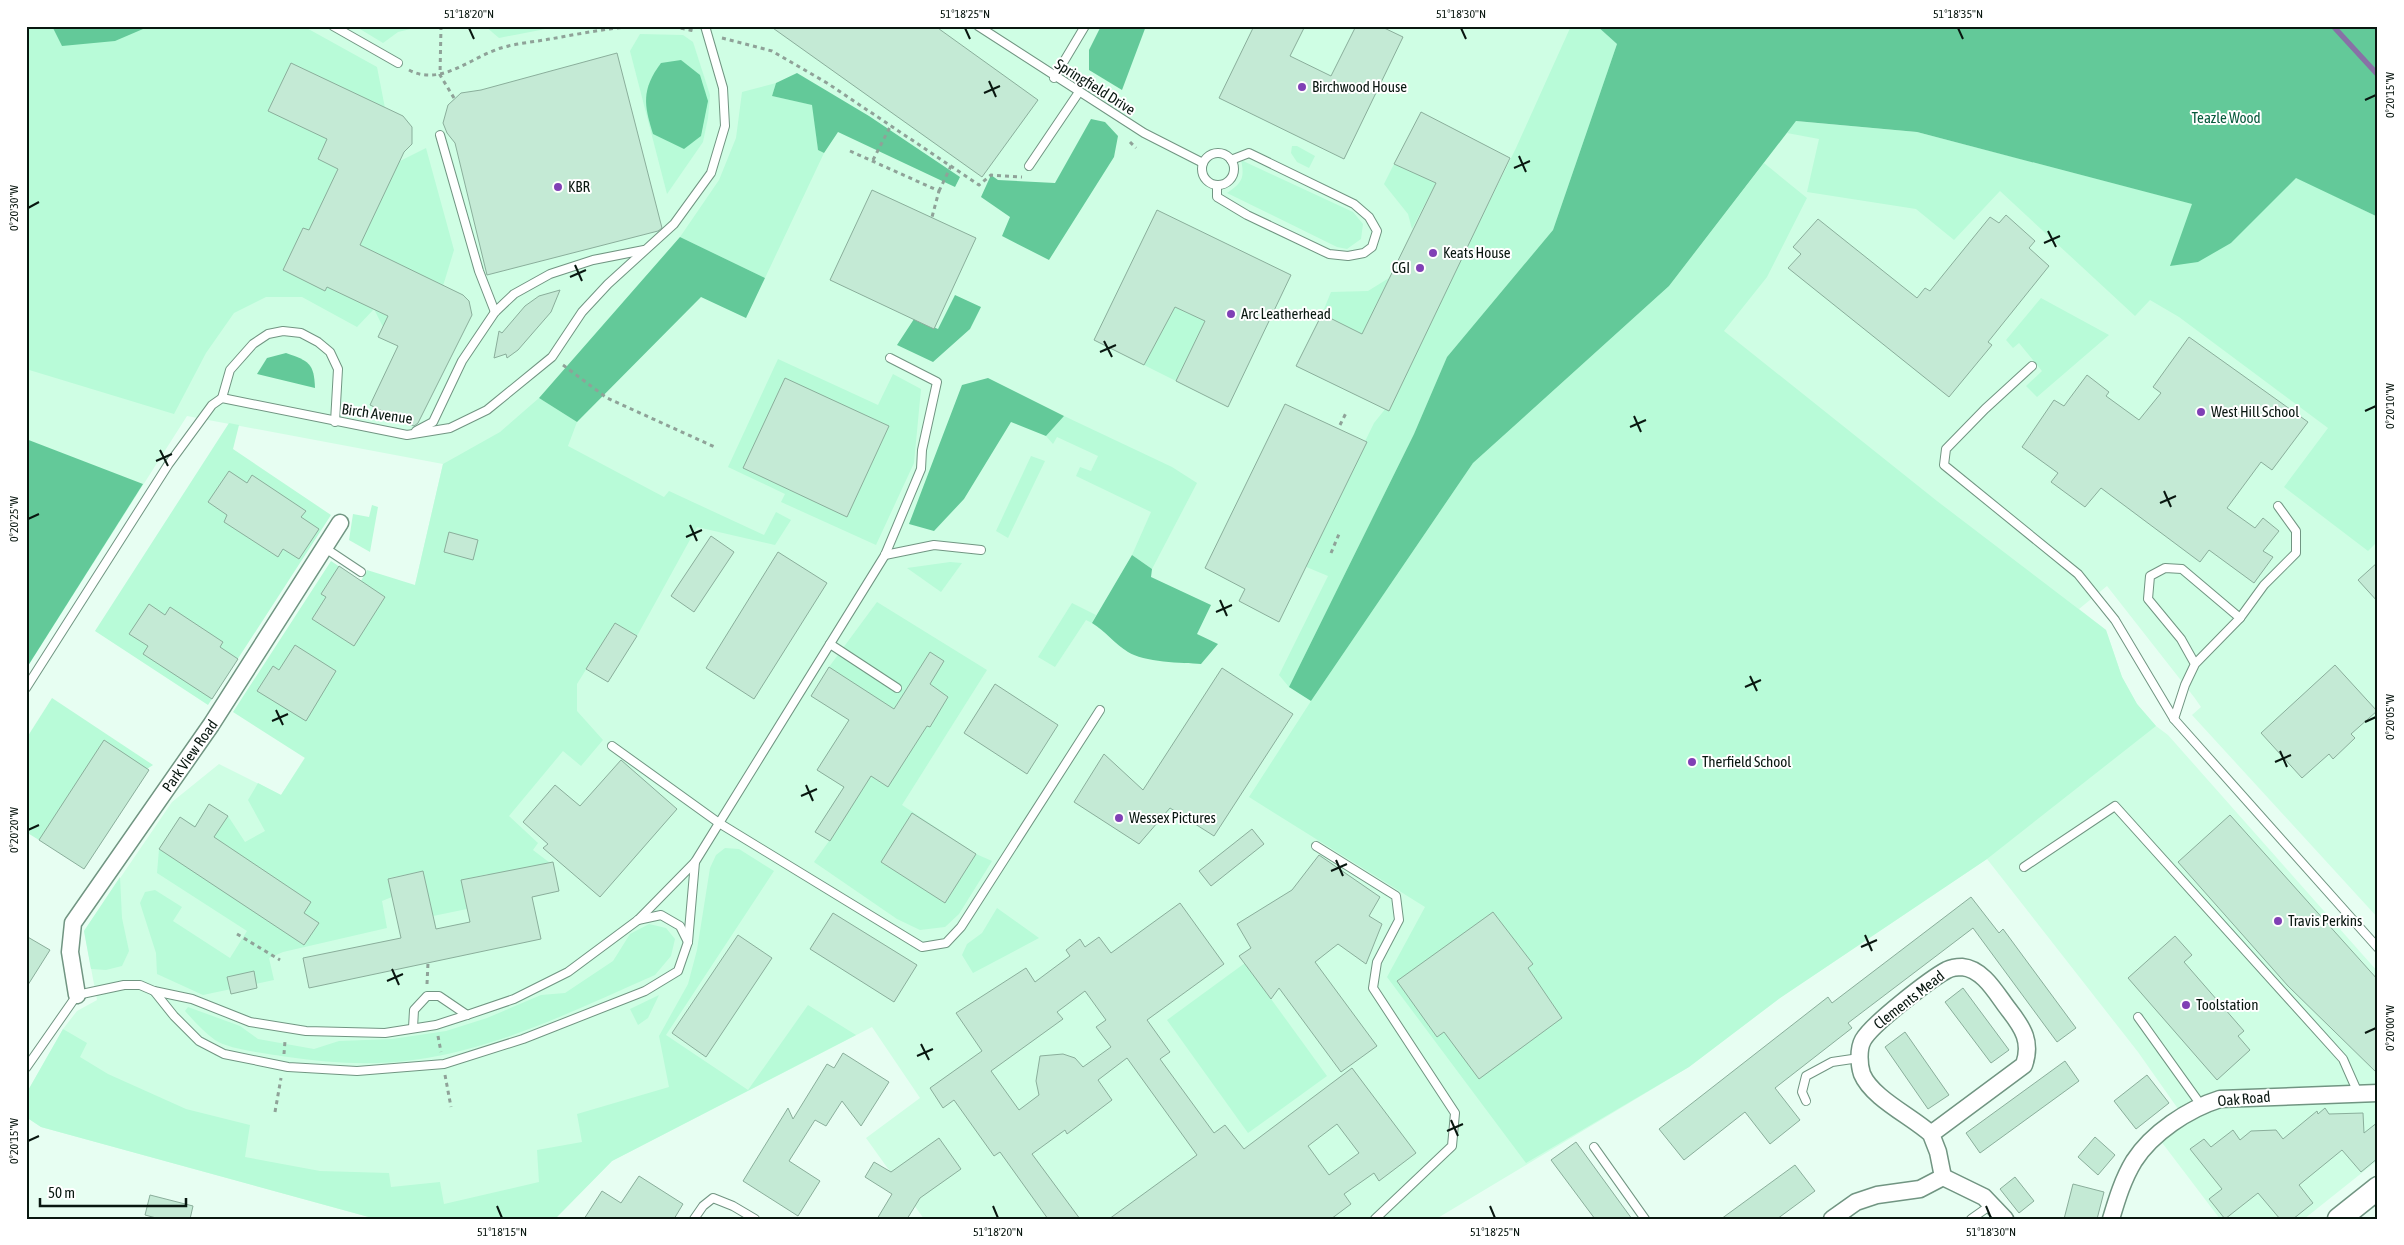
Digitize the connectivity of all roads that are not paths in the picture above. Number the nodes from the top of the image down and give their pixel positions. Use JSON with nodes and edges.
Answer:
{"nodes":[{"id":1,"x":333,"y":26,"type":"edge"},
{"id":2,"x":978,"y":26,"type":"edge"},
{"id":3,"x":1086,"y":26,"type":"edge"},
{"id":4,"x":705,"y":30,"type":"edge"},
{"id":5,"x":398,"y":63,"type":"road end"},
{"id":6,"x":1054,"y":78,"type":"junction"},
{"id":7,"x":1079,"y":92,"type":"junction"},
{"id":8,"x":440,"y":135,"type":"dead end"},
{"id":9,"x":1231,"y":160,"type":"junction"},
{"id":10,"x":1203,"y":163,"type":"junction"},
{"id":11,"x":1029,"y":166,"type":"dead end"},
{"id":12,"x":1217,"y":186,"type":"junction"},
{"id":13,"x":645,"y":250,"type":"junction"},
{"id":14,"x":495,"y":312,"type":"junction"},
{"id":15,"x":890,"y":358,"type":"dead end"},
{"id":16,"x":2032,"y":366,"type":"dead end"},
{"id":17,"x":222,"y":398,"type":"junction"},
{"id":18,"x":335,"y":422,"type":"junction"},
{"id":19,"x":407,"y":435,"type":"junction"},
{"id":20,"x":2278,"y":506,"type":"dead end"},
{"id":21,"x":340,"y":523,"type":"dead end"},
{"id":22,"x":325,"y":548,"type":"junction"},
{"id":23,"x":981,"y":550,"type":"dead end"},
{"id":24,"x":885,"y":555,"type":"junction"},
{"id":25,"x":361,"y":572,"type":"dead end"},
{"id":26,"x":2240,"y":618,"type":"junction"},
{"id":27,"x":830,"y":644,"type":"junction"},
{"id":28,"x":2195,"y":664,"type":"junction"},
{"id":29,"x":26,"y":688,"type":"edge"},
{"id":30,"x":897,"y":688,"type":"dead end"},
{"id":31,"x":1100,"y":710,"type":"dead end"},
{"id":32,"x":2174,"y":719,"type":"junction"},
{"id":33,"x":612,"y":746,"type":"dead end"},
{"id":34,"x":719,"y":823,"type":"junction"},
{"id":35,"x":1316,"y":846,"type":"dead end"},
{"id":36,"x":695,"y":862,"type":"junction"},
{"id":37,"x":2024,"y":867,"type":"dead end"},
{"id":38,"x":638,"y":920,"type":"junction"},
{"id":39,"x":688,"y":942,"type":"junction"},
{"id":40,"x":2378,"y":948,"type":"edge"},
{"id":41,"x":154,"y":991,"type":"junction"},
{"id":42,"x":77,"y":995,"type":"junction"},
{"id":43,"x":467,"y":1015,"type":"junction"},
{"id":44,"x":2138,"y":1017,"type":"dead end"},
{"id":45,"x":413,"y":1028,"type":"junction"},
{"id":46,"x":1860,"y":1058,"type":"junction"},
{"id":47,"x":26,"y":1068,"type":"edge"},
{"id":48,"x":2358,"y":1092,"type":"junction"},
{"id":49,"x":2378,"y":1093,"type":"edge"},
{"id":50,"x":1806,"y":1101,"type":"dead end"},
{"id":51,"x":2201,"y":1105,"type":"junction"},
{"id":52,"x":1930,"y":1134,"type":"junction"},
{"id":53,"x":1594,"y":1147,"type":"dead end"},
{"id":54,"x":1943,"y":1177,"type":"junction"},
{"id":55,"x":2378,"y":1188,"type":"edge"},
{"id":56,"x":1991,"y":1205,"type":"junction"},
{"id":57,"x":694,"y":1219,"type":"edge"},
{"id":58,"x":754,"y":1219,"type":"edge"},
{"id":59,"x":1375,"y":1219,"type":"edge"},
{"id":60,"x":1645,"y":1219,"type":"edge"},
{"id":61,"x":1832,"y":1219,"type":"edge"},
{"id":62,"x":1971,"y":1219,"type":"edge"},
{"id":63,"x":2005,"y":1219,"type":"edge"},
{"id":64,"x":2111,"y":1219,"type":"edge"},
{"id":65,"x":2339,"y":1219,"type":"edge"}],
"edges":[{"from":1,"to":5,"type":"lane"},
{"from":2,"to":6,"type":"lane","name":"Springfield Drive"},
{"from":3,"to":6,"type":"lane"},
{"from":4,"to":13,"type":"lane","name":"Birch Avenue"},
{"from":6,"to":7,"type":"lane","name":"Springfield Drive"},
{"from":7,"to":10,"type":"lane","name":"Springfield Drive"},
{"from":7,"to":11,"type":"lane"},
{"from":8,"to":14,"type":"lane"},
{"from":9,"to":10,"type":"lane"},
{"from":9,"to":12,"type":"lane"},
{"from":9,"to":12,"type":"lane"},
{"from":10,"to":12,"type":"lane"},
{"from":13,"to":14,"type":"lane"},
{"from":13,"to":19,"type":"lane","name":"Birch Avenue"},
{"from":14,"to":19,"type":"lane"},
{"from":15,"to":24,"type":"lane"},
{"from":16,"to":32,"type":"lane"},
{"from":17,"to":18,"type":"lane","name":"Birch Avenue"},
{"from":17,"to":18,"type":"lane"},
{"from":17,"to":29,"type":"lane"},
{"from":18,"to":19,"type":"lane","name":"Birch Avenue"},
{"from":20,"to":26,"type":"lane"},
{"from":21,"to":22,"type":"street","name":"Park View Road"},
{"from":22,"to":25,"type":"lane"},
{"from":22,"to":42,"type":"street","name":"Park View Road"},
{"from":23,"to":24,"type":"lane"},
{"from":24,"to":27,"type":"lane"},
{"from":26,"to":28,"type":"lane"},
{"from":26,"to":28,"type":"lane"},
{"from":27,"to":30,"type":"lane"},
{"from":27,"to":34,"type":"lane"},
{"from":28,"to":32,"type":"lane"},
{"from":31,"to":34,"type":"lane"},
{"from":32,"to":40,"type":"lane"},
{"from":33,"to":34,"type":"lane"},
{"from":34,"to":36,"type":"lane"},
{"from":35,"to":59,"type":"lane"},
{"from":36,"to":38,"type":"lane"},
{"from":36,"to":39,"type":"lane"},
{"from":37,"to":48,"type":"lane"},
{"from":38,"to":39,"type":"lane"},
{"from":38,"to":43,"type":"lane"},
{"from":39,"to":41,"type":"lane"},
{"from":41,"to":42,"type":"lane"},
{"from":41,"to":45,"type":"lane"},
{"from":42,"to":47,"type":"lane"},
{"from":43,"to":45,"type":"lane"},
{"from":43,"to":45,"type":"lane"},
{"from":44,"to":51,"type":"lane"},
{"from":46,"to":50,"type":"lane"},
{"from":46,"to":52,"type":"street"},
{"from":46,"to":52,"type":"street","name":"Clements Mead"},
{"from":48,"to":49,"type":"street","name":"Oak Road"},
{"from":48,"to":51,"type":"street","name":"Oak Road"},
{"from":51,"to":64,"type":"street","name":"Oak Road"},
{"from":52,"to":54,"type":"street"},
{"from":53,"to":60,"type":"lane"},
{"from":54,"to":56,"type":"street"},
{"from":54,"to":61,"type":"street"},
{"from":55,"to":65,"type":"main road"},
{"from":56,"to":62,"type":"lane"},
{"from":56,"to":63,"type":"street"},
{"from":57,"to":58,"type":"lane"}]}
